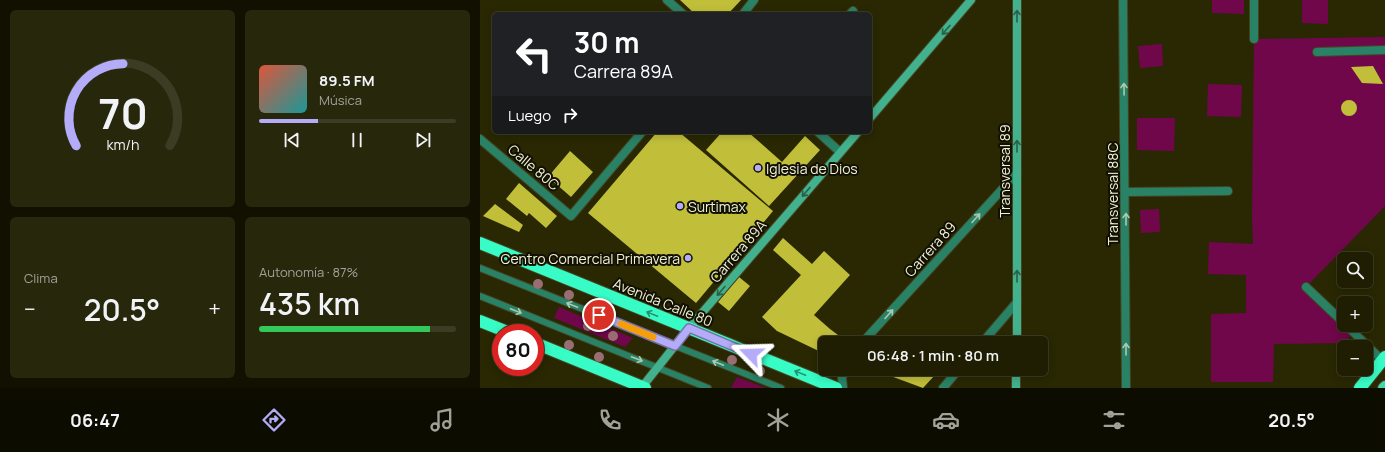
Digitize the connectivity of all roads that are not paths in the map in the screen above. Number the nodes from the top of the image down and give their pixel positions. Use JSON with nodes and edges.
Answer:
{"nodes":[{"id":1,"x":667,"y":0,"type":"edge"},
{"id":2,"x":754,"y":0,"type":"edge"},
{"id":3,"x":971,"y":0,"type":"edge"},
{"id":4,"x":1017,"y":0,"type":"edge"},
{"id":5,"x":1123,"y":0,"type":"edge"},
{"id":6,"x":1254,"y":0,"type":"edge"},
{"id":7,"x":681,"y":12,"type":"edge"},
{"id":8,"x":744,"y":12,"type":"edge"},
{"id":9,"x":1254,"y":39,"type":"dead end"},
{"id":10,"x":1385,"y":50,"type":"edge"},
{"id":11,"x":1317,"y":52,"type":"dead end"},
{"id":12,"x":872,"y":116,"type":"edge"},
{"id":13,"x":640,"y":134,"type":"edge"},
{"id":14,"x":820,"y":134,"type":"edge"},
{"id":15,"x":856,"y":134,"type":"edge"},
{"id":16,"x":480,"y":139,"type":"edge"},
{"id":17,"x":840,"y":152,"type":"junction"},
{"id":18,"x":1017,"y":173,"type":"junction"},
{"id":19,"x":1228,"y":191,"type":"dead end"},
{"id":20,"x":1126,"y":192,"type":"junction"},
{"id":21,"x":480,"y":244,"type":"edge"},
{"id":22,"x":480,"y":268,"type":"edge"},
{"id":23,"x":1306,"y":287,"type":"dead end"},
{"id":24,"x":480,"y":296,"type":"edge"},
{"id":25,"x":1017,"y":302,"type":"junction"},
{"id":26,"x":1337,"y":316,"type":"edge"},
{"id":27,"x":480,"y":321,"type":"edge"},
{"id":28,"x":492,"y":326,"type":"edge"},
{"id":29,"x":689,"y":328,"type":"junction"},
{"id":30,"x":1354,"y":332,"type":"edge"},
{"id":31,"x":868,"y":336,"type":"edge"},
{"id":32,"x":988,"y":336,"type":"edge"},
{"id":33,"x":1017,"y":336,"type":"edge"},
{"id":34,"x":675,"y":346,"type":"junction"},
{"id":35,"x":544,"y":347,"type":"edge"},
{"id":36,"x":1384,"y":358,"type":"edge"},
{"id":37,"x":657,"y":367,"type":"junction"},
{"id":38,"x":843,"y":376,"type":"edge"},
{"id":39,"x":953,"y":376,"type":"edge"},
{"id":40,"x":1016,"y":376,"type":"edge"},
{"id":41,"x":1385,"y":386,"type":"edge"},
{"id":42,"x":643,"y":388,"type":"edge"},
{"id":43,"x":708,"y":388,"type":"edge"},
{"id":44,"x":781,"y":388,"type":"edge"},
{"id":45,"x":836,"y":388,"type":"edge"},
{"id":46,"x":843,"y":388,"type":"edge"},
{"id":47,"x":943,"y":388,"type":"edge"},
{"id":48,"x":1016,"y":388,"type":"edge"},
{"id":49,"x":1126,"y":388,"type":"edge"},
{"id":50,"x":1360,"y":388,"type":"edge"},
{"id":51,"x":1383,"y":388,"type":"edge"}],
"edges":[{"from":1,"to":7,"type":"street"},
{"from":2,"to":8,"type":"street"},
{"from":3,"to":12,"type":"street","one_way":true},
{"from":18,"to":4,"type":"street","name":"Transversal 89","one_way":true},
{"from":20,"to":5,"type":"street","name":"Transversal 88C","one_way":true},
{"from":6,"to":9,"type":"street"},
{"from":10,"to":11,"type":"street"},
{"from":13,"to":16,"type":"street","name":"Calle 80C"},
{"from":14,"to":17,"type":"street"},
{"from":15,"to":17,"type":"street","name":"Carrera 89A"},
{"from":17,"to":29,"type":"street","name":"Carrera 89A","one_way":true},
{"from":25,"to":18,"type":"street","name":"Transversal 89","one_way":true},
{"from":31,"to":18,"type":"street","name":"Carrera 89","one_way":true},
{"from":19,"to":20,"type":"street"},
{"from":49,"to":20,"type":"street","name":"Transversal 88C","one_way":true},
{"from":29,"to":21,"type":"highway","name":"Avenida Calle 80","one_way":true},
{"from":34,"to":22,"type":"lane","one_way":true},
{"from":23,"to":26,"type":"street"},
{"from":24,"to":37,"type":"lane","one_way":true},
{"from":25,"to":32,"type":"street"},
{"from":25,"to":33,"type":"street","name":"Transversal 89"},
{"from":27,"to":28,"type":"highway"},
{"from":29,"to":34,"type":"street","name":"Carrera 89A"},
{"from":45,"to":29,"type":"highway","name":"Avenida Calle 80","one_way":true},
{"from":30,"to":36,"type":"street"},
{"from":34,"to":37,"type":"street","name":"Carrera 89A"},
{"from":44,"to":34,"type":"lane","one_way":true},
{"from":35,"to":42,"type":"highway"},
{"from":36,"to":50,"type":"highway"},
{"from":37,"to":42,"type":"street","name":"Carrera 89A"},
{"from":37,"to":43,"type":"lane"},
{"from":38,"to":46,"type":"street"},
{"from":39,"to":47,"type":"street"},
{"from":40,"to":48,"type":"street"},
{"from":41,"to":51,"type":"main road"}]}
